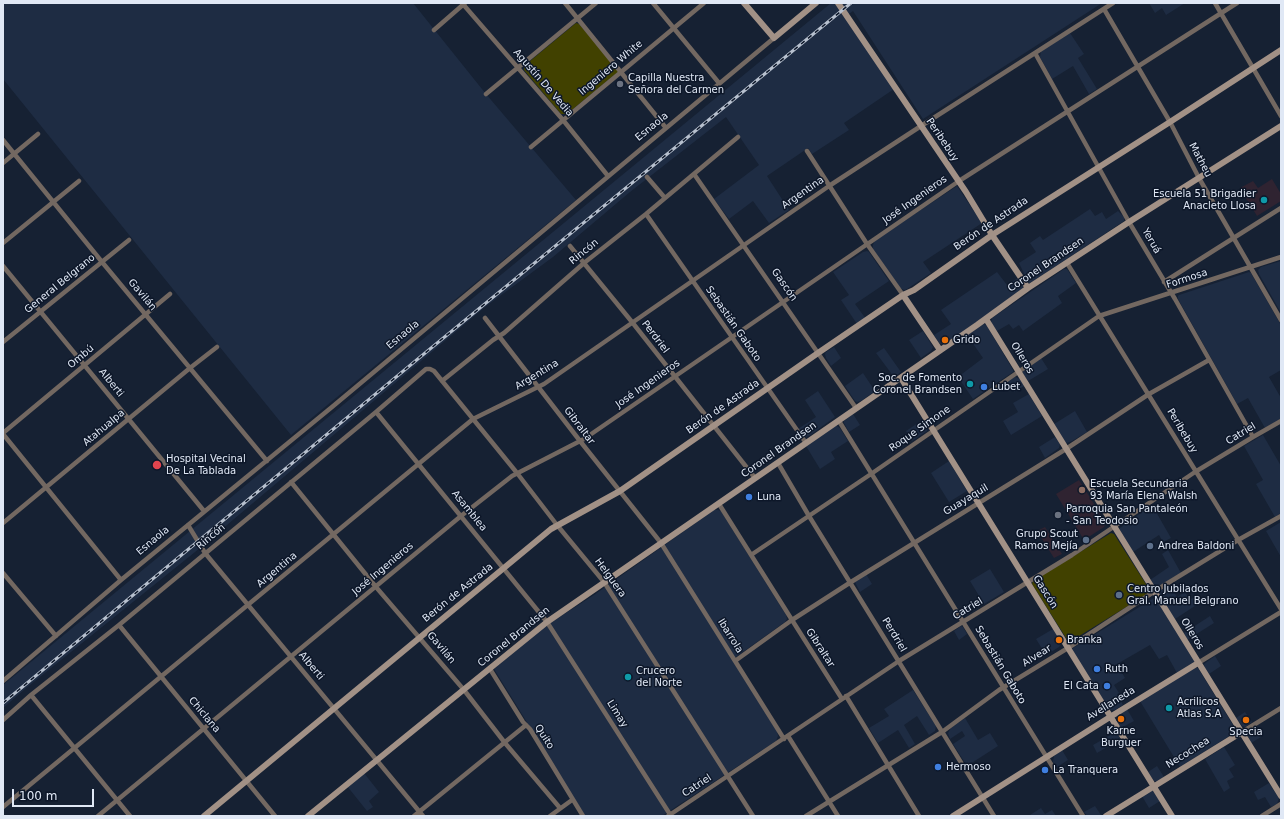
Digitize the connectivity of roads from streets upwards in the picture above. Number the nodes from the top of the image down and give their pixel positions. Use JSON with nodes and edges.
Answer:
{"nodes":[{"id":1,"x":565,"y":3,"type":"edge"},
{"id":2,"x":596,"y":3,"type":"edge"},
{"id":3,"x":653,"y":3,"type":"edge"},
{"id":4,"x":704,"y":3,"type":"edge"},
{"id":5,"x":744,"y":3,"type":"edge"},
{"id":6,"x":816,"y":3,"type":"edge"},
{"id":7,"x":838,"y":3,"type":"edge"},
{"id":8,"x":1113,"y":3,"type":"edge"},
{"id":9,"x":1214,"y":3,"type":"edge"},
{"id":10,"x":1237,"y":3,"type":"edge"},
{"id":11,"x":464,"y":4,"type":"edge"},
{"id":12,"x":1104,"y":9,"type":"junction"},
{"id":13,"x":1221,"y":14,"type":"junction"},
{"id":14,"x":577,"y":18,"type":"junction"},
{"id":15,"x":673,"y":28,"type":"junction"},
{"id":16,"x":434,"y":30,"type":"dead end"},
{"id":17,"x":774,"y":38,"type":"junction"},
{"id":18,"x":1281,"y":50,"type":"edge"},
{"id":19,"x":1035,"y":52,"type":"junction"},
{"id":20,"x":1137,"y":67,"type":"junction"},
{"id":21,"x":518,"y":68,"type":"junction"},
{"id":22,"x":1252,"y":69,"type":"junction"},
{"id":23,"x":621,"y":72,"type":"junction"},
{"id":24,"x":719,"y":83,"type":"junction"},
{"id":25,"x":486,"y":94,"type":"dead end"},
{"id":26,"x":1068,"y":111,"type":"junction"},
{"id":27,"x":1281,"y":116,"type":"edge"},
{"id":28,"x":563,"y":120,"type":"junction"},
{"id":29,"x":1170,"y":122,"type":"junction"},
{"id":30,"x":921,"y":126,"type":"junction"},
{"id":31,"x":1281,"y":126,"type":"edge"},
{"id":32,"x":666,"y":128,"type":"junction"},
{"id":33,"x":38,"y":134,"type":"dead end"},
{"id":34,"x":738,"y":137,"type":"dead end"},
{"id":35,"x":3,"y":140,"type":"edge"},
{"id":36,"x":531,"y":147,"type":"dead end"},
{"id":37,"x":807,"y":151,"type":"dead end"},
{"id":38,"x":14,"y":154,"type":"junction"},
{"id":39,"x":3,"y":163,"type":"edge"},
{"id":40,"x":1099,"y":166,"type":"junction"},
{"id":41,"x":694,"y":174,"type":"junction"},
{"id":42,"x":608,"y":176,"type":"junction"},
{"id":43,"x":648,"y":177,"type":"dead end"},
{"id":44,"x":1199,"y":178,"type":"junction"},
{"id":45,"x":79,"y":181,"type":"dead end"},
{"id":46,"x":959,"y":181,"type":"junction"},
{"id":47,"x":829,"y":186,"type":"junction"},
{"id":48,"x":665,"y":198,"type":"junction"},
{"id":49,"x":53,"y":202,"type":"junction"},
{"id":50,"x":1281,"y":208,"type":"edge"},
{"id":51,"x":646,"y":214,"type":"junction"},
{"id":52,"x":1129,"y":222,"type":"junction"},
{"id":53,"x":992,"y":234,"type":"junction"},
{"id":54,"x":1233,"y":238,"type":"junction"},
{"id":55,"x":129,"y":240,"type":"dead end"},
{"id":56,"x":3,"y":243,"type":"edge"},
{"id":57,"x":867,"y":244,"type":"junction"},
{"id":58,"x":744,"y":245,"type":"junction"},
{"id":59,"x":570,"y":246,"type":"dead end"},
{"id":60,"x":1281,"y":257,"type":"edge"},
{"id":61,"x":102,"y":262,"type":"junction"},
{"id":62,"x":584,"y":263,"type":"junction"},
{"id":63,"x":1067,"y":263,"type":"junction"},
{"id":64,"x":3,"y":266,"type":"edge"},
{"id":65,"x":1250,"y":267,"type":"junction"},
{"id":66,"x":692,"y":280,"type":"junction"},
{"id":67,"x":1164,"y":282,"type":"junction"},
{"id":68,"x":1028,"y":288,"type":"junction"},
{"id":69,"x":170,"y":294,"type":"dead end"},
{"id":70,"x":1171,"y":294,"type":"junction"},
{"id":71,"x":903,"y":296,"type":"junction"},
{"id":72,"x":783,"y":301,"type":"junction"},
{"id":73,"x":41,"y":312,"type":"junction"},
{"id":74,"x":146,"y":314,"type":"junction"},
{"id":75,"x":1099,"y":316,"type":"junction"},
{"id":76,"x":485,"y":318,"type":"dead end"},
{"id":77,"x":986,"y":319,"type":"junction"},
{"id":78,"x":1281,"y":320,"type":"edge"},
{"id":79,"x":632,"y":322,"type":"junction"},
{"id":80,"x":499,"y":336,"type":"junction"},
{"id":81,"x":732,"y":337,"type":"junction"},
{"id":82,"x":3,"y":342,"type":"edge"},
{"id":83,"x":217,"y":347,"type":"dead end"},
{"id":84,"x":940,"y":350,"type":"junction"},
{"id":85,"x":818,"y":353,"type":"junction"},
{"id":86,"x":1209,"y":360,"type":"junction"},
{"id":87,"x":85,"y":365,"type":"junction"},
{"id":88,"x":190,"y":368,"type":"junction"},
{"id":89,"x":430,"y":369,"type":"joint"},
{"id":90,"x":1018,"y":372,"type":"junction"},
{"id":91,"x":674,"y":376,"type":"junction"},
{"id":92,"x":900,"y":378,"type":"junction"},
{"id":93,"x":442,"y":381,"type":"junction"},
{"id":94,"x":539,"y":387,"type":"junction"},
{"id":95,"x":767,"y":388,"type":"junction"},
{"id":96,"x":1149,"y":394,"type":"junction"},
{"id":97,"x":856,"y":408,"type":"junction"},
{"id":98,"x":376,"y":412,"type":"junction"},
{"id":99,"x":128,"y":419,"type":"junction"},
{"id":100,"x":473,"y":419,"type":"junction"},
{"id":101,"x":839,"y":421,"type":"junction"},
{"id":102,"x":1281,"y":421,"type":"edge"},
{"id":103,"x":713,"y":426,"type":"junction"},
{"id":104,"x":933,"y":430,"type":"junction"},
{"id":105,"x":3,"y":434,"type":"edge"},
{"id":106,"x":1253,"y":437,"type":"junction"},
{"id":107,"x":580,"y":441,"type":"junction"},
{"id":108,"x":806,"y":443,"type":"junction"},
{"id":109,"x":1066,"y":449,"type":"junction"},
{"id":110,"x":267,"y":461,"type":"junction"},
{"id":111,"x":778,"y":463,"type":"junction"},
{"id":112,"x":419,"y":464,"type":"junction"},
{"id":113,"x":1195,"y":472,"type":"junction"},
{"id":114,"x":517,"y":473,"type":"junction"},
{"id":115,"x":871,"y":474,"type":"junction"},
{"id":116,"x":755,"y":478,"type":"junction"},
{"id":117,"x":291,"y":482,"type":"junction"},
{"id":118,"x":47,"y":487,"type":"junction"},
{"id":119,"x":620,"y":491,"type":"junction"},
{"id":120,"x":978,"y":503,"type":"junction"},
{"id":121,"x":719,"y":504,"type":"junction"},
{"id":122,"x":204,"y":511,"type":"junction"},
{"id":123,"x":461,"y":516,"type":"junction"},
{"id":124,"x":809,"y":516,"type":"junction"},
{"id":125,"x":1281,"y":516,"type":"edge"},
{"id":126,"x":3,"y":524,"type":"edge"},
{"id":127,"x":188,"y":525,"type":"junction"},
{"id":128,"x":556,"y":525,"type":"junction"},
{"id":129,"x":1114,"y":527,"type":"junction"},
{"id":130,"x":333,"y":535,"type":"junction"},
{"id":131,"x":1238,"y":540,"type":"junction"},
{"id":132,"x":915,"y":542,"type":"junction"},
{"id":133,"x":661,"y":543,"type":"junction"},
{"id":134,"x":205,"y":553,"type":"junction"},
{"id":135,"x":752,"y":555,"type":"junction"},
{"id":136,"x":503,"y":569,"type":"junction"},
{"id":137,"x":3,"y":573,"type":"edge"},
{"id":138,"x":121,"y":580,"type":"junction"},
{"id":139,"x":604,"y":582,"type":"junction"},
{"id":140,"x":851,"y":582,"type":"junction"},
{"id":141,"x":1028,"y":583,"type":"junction"},
{"id":142,"x":376,"y":587,"type":"junction"},
{"id":143,"x":1155,"y":591,"type":"junction"},
{"id":144,"x":249,"y":605,"type":"junction"},
{"id":145,"x":1281,"y":610,"type":"edge"},
{"id":146,"x":792,"y":620,"type":"junction"},
{"id":147,"x":547,"y":622,"type":"junction"},
{"id":148,"x":964,"y":622,"type":"junction"},
{"id":149,"x":119,"y":625,"type":"junction"},
{"id":150,"x":56,"y":636,"type":"junction"},
{"id":151,"x":420,"y":637,"type":"junction"},
{"id":152,"x":1068,"y":648,"type":"junction"},
{"id":153,"x":291,"y":656,"type":"junction"},
{"id":154,"x":735,"y":660,"type":"junction"},
{"id":155,"x":899,"y":661,"type":"junction"},
{"id":156,"x":1198,"y":663,"type":"junction"},
{"id":157,"x":490,"y":668,"type":"junction"},
{"id":158,"x":162,"y":677,"type":"junction"},
{"id":159,"x":3,"y":681,"type":"edge"},
{"id":160,"x":1003,"y":687,"type":"junction"},
{"id":161,"x":464,"y":690,"type":"junction"},
{"id":162,"x":31,"y":696,"type":"junction"},
{"id":163,"x":844,"y":698,"type":"junction"},
{"id":164,"x":335,"y":708,"type":"junction"},
{"id":165,"x":1281,"y":708,"type":"edge"},
{"id":166,"x":1110,"y":716,"type":"junction"},
{"id":167,"x":3,"y":720,"type":"edge"},
{"id":168,"x":526,"y":725,"type":"junction"},
{"id":169,"x":204,"y":729,"type":"junction"},
{"id":170,"x":942,"y":732,"type":"junction"},
{"id":171,"x":1242,"y":732,"type":"junction"},
{"id":172,"x":786,"y":737,"type":"junction"},
{"id":173,"x":505,"y":743,"type":"junction"},
{"id":174,"x":74,"y":748,"type":"junction"},
{"id":175,"x":1047,"y":756,"type":"junction"},
{"id":176,"x":377,"y":760,"type":"junction"},
{"id":177,"x":888,"y":764,"type":"junction"},
{"id":178,"x":728,"y":776,"type":"junction"},
{"id":179,"x":247,"y":781,"type":"junction"},
{"id":180,"x":1153,"y":786,"type":"junction"},
{"id":181,"x":1281,"y":796,"type":"edge"},
{"id":182,"x":982,"y":797,"type":"junction"},
{"id":183,"x":116,"y":800,"type":"junction"},
{"id":184,"x":572,"y":800,"type":"junction"},
{"id":185,"x":830,"y":801,"type":"junction"},
{"id":186,"x":1281,"y":804,"type":"edge"},
{"id":187,"x":3,"y":807,"type":"edge"},
{"id":188,"x":560,"y":808,"type":"junction"},
{"id":189,"x":419,"y":811,"type":"junction"},
{"id":190,"x":98,"y":816,"type":"edge"},
{"id":191,"x":130,"y":816,"type":"edge"},
{"id":192,"x":204,"y":816,"type":"edge"},
{"id":193,"x":275,"y":816,"type":"edge"},
{"id":194,"x":308,"y":816,"type":"edge"},
{"id":195,"x":414,"y":816,"type":"edge"},
{"id":196,"x":423,"y":816,"type":"edge"},
{"id":197,"x":550,"y":816,"type":"edge"},
{"id":198,"x":583,"y":816,"type":"edge"},
{"id":199,"x":670,"y":816,"type":"edge"},
{"id":200,"x":753,"y":816,"type":"edge"},
{"id":201,"x":806,"y":816,"type":"edge"},
{"id":202,"x":838,"y":816,"type":"edge"},
{"id":203,"x":919,"y":816,"type":"edge"},
{"id":204,"x":953,"y":816,"type":"edge"},
{"id":205,"x":994,"y":816,"type":"edge"},
{"id":206,"x":1083,"y":816,"type":"edge"},
{"id":207,"x":1106,"y":816,"type":"edge"},
{"id":208,"x":1172,"y":816,"type":"edge"},
{"id":209,"x":1262,"y":816,"type":"edge"}],
"edges":[{"from":1,"to":14,"type":"street"},
{"from":2,"to":14,"type":"street"},
{"from":3,"to":15,"type":"street"},
{"from":4,"to":15,"type":"street","name":"Ingeniero White"},
{"from":5,"to":17,"type":"street"},
{"from":6,"to":17,"type":"street","name":"Esnaola"},
{"from":7,"to":30,"type":"street","name":"Peribebuy"},
{"from":8,"to":12,"type":"street","name":"Argentina"},
{"from":9,"to":13,"type":"street"},
{"from":10,"to":13,"type":"street","name":"José Ingenieros"},
{"from":11,"to":16,"type":"street"},
{"from":11,"to":21,"type":"street","name":"Agustín De Vedia"},
{"from":12,"to":19,"type":"street","name":"Argentina"},
{"from":12,"to":20,"type":"street","name":"Matheu"},
{"from":13,"to":20,"type":"street","name":"José Ingenieros"},
{"from":13,"to":22,"type":"street"},
{"from":14,"to":21,"type":"street"},
{"from":14,"to":23,"type":"street"},
{"from":15,"to":23,"type":"street","name":"Ingeniero White"},
{"from":15,"to":24,"type":"street"},
{"from":17,"to":24,"type":"street","name":"Esnaola"},
{"from":18,"to":22,"type":"street","name":"Berón de Astrada"},
{"from":19,"to":26,"type":"street","name":"Yeruá"},
{"from":19,"to":30,"type":"street","name":"Argentina"},
{"from":20,"to":26,"type":"street","name":"José Ingenieros"},
{"from":20,"to":29,"type":"street","name":"Matheu"},
{"from":21,"to":25,"type":"street"},
{"from":21,"to":28,"type":"street","name":"Agustín De Vedia"},
{"from":22,"to":27,"type":"street"},
{"from":22,"to":29,"type":"street","name":"Berón de Astrada"},
{"from":23,"to":28,"type":"street","name":"Ingeniero White"},
{"from":23,"to":32,"type":"street"},
{"from":24,"to":32,"type":"street","name":"Esnaola"},
{"from":26,"to":40,"type":"street","name":"Yeruá"},
{"from":26,"to":46,"type":"street","name":"José Ingenieros"},
{"from":28,"to":36,"type":"street","name":"Ingeniero White"},
{"from":28,"to":42,"type":"street","name":"Agustín De Vedia"},
{"from":29,"to":40,"type":"street","name":"Berón de Astrada"},
{"from":29,"to":44,"type":"street","name":"Matheu"},
{"from":30,"to":46,"type":"street","name":"Peribebuy"},
{"from":30,"to":47,"type":"street","name":"Argentina"},
{"from":31,"to":44,"type":"street","name":"Coronel Brandsen"},
{"from":32,"to":42,"type":"street","name":"Esnaola"},
{"from":33,"to":38,"type":"street"},
{"from":34,"to":41,"type":"street","name":"Rincón"},
{"from":35,"to":38,"type":"street","name":"Gavilán"},
{"from":37,"to":47,"type":"street"},
{"from":38,"to":39,"type":"street"},
{"from":38,"to":49,"type":"street","name":"Gavilán"},
{"from":40,"to":52,"type":"street","name":"Yeruá"},
{"from":40,"to":53,"type":"street","name":"Berón de Astrada"},
{"from":41,"to":48,"type":"street","name":"Rincón"},
{"from":41,"to":58,"type":"street","name":"Gascón"},
{"from":42,"to":110,"type":"street","name":"Esnaola"},
{"from":43,"to":48,"type":"street"},
{"from":44,"to":52,"type":"street","name":"Coronel Brandsen"},
{"from":44,"to":54,"type":"street","name":"Matheu"},
{"from":45,"to":49,"type":"street"},
{"from":46,"to":53,"type":"street","name":"Peribebuy"},
{"from":46,"to":57,"type":"street","name":"José Ingenieros"},
{"from":47,"to":57,"type":"street"},
{"from":47,"to":58,"type":"street","name":"Argentina"},
{"from":48,"to":51,"type":"street","name":"Rincón"},
{"from":49,"to":56,"type":"street"},
{"from":49,"to":61,"type":"street","name":"Gavilán"},
{"from":50,"to":54,"type":"street"},
{"from":51,"to":62,"type":"street","name":"Rincón"},
{"from":51,"to":66,"type":"street","name":"Sebastián Gaboto"},
{"from":52,"to":63,"type":"street","name":"Coronel Brandsen"},
{"from":52,"to":67,"type":"street","name":"Yeruá"},
{"from":53,"to":68,"type":"street","name":"Peribebuy"},
{"from":53,"to":71,"type":"street","name":"Berón de Astrada"},
{"from":54,"to":65,"type":"street","name":"Matheu"},
{"from":54,"to":67,"type":"street"},
{"from":55,"to":61,"type":"street","name":"General Belgrano"},
{"from":57,"to":71,"type":"street"},
{"from":57,"to":72,"type":"street","name":"José Ingenieros"},
{"from":58,"to":66,"type":"street","name":"Argentina"},
{"from":58,"to":72,"type":"street","name":"Gascón"},
{"from":59,"to":62,"type":"street","name":"Perdriel"},
{"from":60,"to":65,"type":"street","name":"Formosa"},
{"from":61,"to":73,"type":"street","name":"General Belgrano"},
{"from":61,"to":74,"type":"street","name":"Gavilán"},
{"from":62,"to":79,"type":"street","name":"Perdriel"},
{"from":62,"to":80,"type":"street","name":"Rincón"},
{"from":63,"to":68,"type":"street","name":"Coronel Brandsen"},
{"from":63,"to":75,"type":"street","name":"Peribebuy"},
{"from":64,"to":73,"type":"street","name":"Alberti"},
{"from":65,"to":70,"type":"street","name":"Formosa"},
{"from":65,"to":78,"type":"street","name":"Matheu"},
{"from":66,"to":79,"type":"street","name":"Argentina"},
{"from":66,"to":81,"type":"street","name":"Sebastián Gaboto"},
{"from":67,"to":70,"type":"street","name":"Yeruá"},
{"from":68,"to":77,"type":"street","name":"Coronel Brandsen"},
{"from":69,"to":74,"type":"street","name":"Ombú"},
{"from":70,"to":75,"type":"street","name":"Formosa"},
{"from":70,"to":86,"type":"street","name":"Yeruá"},
{"from":71,"to":84,"type":"street"},
{"from":71,"to":85,"type":"street","name":"Berón de Astrada"},
{"from":72,"to":81,"type":"street","name":"José Ingenieros"},
{"from":72,"to":85,"type":"street","name":"Gascón"},
{"from":73,"to":82,"type":"street","name":"General Belgrano"},
{"from":73,"to":87,"type":"street","name":"Alberti"},
{"from":74,"to":87,"type":"street","name":"Ombú"},
{"from":74,"to":88,"type":"street","name":"Gavilán"},
{"from":75,"to":90,"type":"street","name":"Roque Simone"},
{"from":75,"to":96,"type":"street","name":"Peribebuy"},
{"from":76,"to":80,"type":"street","name":"Gibraltar"},
{"from":77,"to":84,"type":"street","name":"Coronel Brandsen"},
{"from":77,"to":90,"type":"street","name":"Olleros"},
{"from":79,"to":91,"type":"street","name":"Perdriel"},
{"from":79,"to":94,"type":"street","name":"Argentina"},
{"from":80,"to":93,"type":"street","name":"Rincón"},
{"from":80,"to":94,"type":"street","name":"Gibraltar"},
{"from":81,"to":91,"type":"street","name":"José Ingenieros"},
{"from":81,"to":95,"type":"street","name":"Sebastián Gaboto"},
{"from":83,"to":88,"type":"street","name":"Atahualpa"},
{"from":84,"to":92,"type":"street","name":"Coronel Brandsen"},
{"from":85,"to":95,"type":"street","name":"Berón de Astrada"},
{"from":85,"to":97,"type":"street","name":"Gascón"},
{"from":86,"to":96,"type":"street","name":"Guayaquil"},
{"from":86,"to":106,"type":"street","name":"Yeruá"},
{"from":87,"to":99,"type":"street","name":"Alberti"},
{"from":87,"to":105,"type":"street","name":"Ombú"},
{"from":88,"to":99,"type":"street","name":"Atahualpa"},
{"from":88,"to":110,"type":"street","name":"Gavilán"},
{"from":89,"to":93,"type":"street","name":"Helguera"},
{"from":89,"to":98,"type":"street","name":"Rincón"},
{"from":90,"to":104,"type":"street","name":"Roque Simone"},
{"from":90,"to":109,"type":"street","name":"Olleros"},
{"from":91,"to":103,"type":"street","name":"Perdriel"},
{"from":91,"to":107,"type":"street","name":"José Ingenieros"},
{"from":92,"to":97,"type":"street","name":"Coronel Brandsen"},
{"from":92,"to":104,"type":"street","name":"Gascón"},
{"from":93,"to":100,"type":"street","name":"Helguera"},
{"from":94,"to":100,"type":"street","name":"Argentina"},
{"from":94,"to":107,"type":"street","name":"Gibraltar"},
{"from":95,"to":103,"type":"street","name":"Berón de Astrada"},
{"from":95,"to":108,"type":"street","name":"Sebastián Gaboto"},
{"from":96,"to":109,"type":"street","name":"Guayaquil"},
{"from":96,"to":113,"type":"street","name":"Peribebuy"},
{"from":97,"to":101,"type":"street","name":"Coronel Brandsen"},
{"from":98,"to":112,"type":"street","name":"Asamblea"},
{"from":98,"to":117,"type":"street","name":"Rincón"},
{"from":99,"to":118,"type":"street","name":"Atahualpa"},
{"from":99,"to":122,"type":"street","name":"Alberti"},
{"from":100,"to":112,"type":"street","name":"Argentina"},
{"from":100,"to":114,"type":"street","name":"Helguera"},
{"from":101,"to":108,"type":"street","name":"Coronel Brandsen"},
{"from":101,"to":115,"type":"street","name":"Sebastián Gaboto"},
{"from":102,"to":106,"type":"street","name":"Catriel"},
{"from":103,"to":116,"type":"street","name":"Perdriel"},
{"from":103,"to":119,"type":"street","name":"Berón de Astrada"},
{"from":104,"to":115,"type":"street","name":"Roque Simone"},
{"from":104,"to":120,"type":"street","name":"Gascón"},
{"from":105,"to":118,"type":"street"},
{"from":106,"to":113,"type":"street","name":"Catriel"},
{"from":107,"to":114,"type":"street","name":"José Ingenieros"},
{"from":107,"to":119,"type":"street","name":"Gibraltar"},
{"from":108,"to":111,"type":"street","name":"Coronel Brandsen"},
{"from":109,"to":120,"type":"street","name":"Guayaquil"},
{"from":109,"to":129,"type":"street","name":"Olleros"},
{"from":110,"to":122,"type":"street","name":"Esnaola"},
{"from":111,"to":116,"type":"street","name":"Coronel Brandsen"},
{"from":111,"to":124,"type":"street","name":"Perdriel"},
{"from":112,"to":123,"type":"street","name":"Asamblea"},
{"from":112,"to":130,"type":"street","name":"Argentina"},
{"from":113,"to":129,"type":"street","name":"Catriel"},
{"from":113,"to":131,"type":"street","name":"Peribebuy"},
{"from":114,"to":123,"type":"street","name":"José Ingenieros"},
{"from":114,"to":128,"type":"street","name":"Helguera"},
{"from":115,"to":124,"type":"street","name":"Roque Simone"},
{"from":115,"to":132,"type":"street","name":"Sebastián Gaboto"},
{"from":116,"to":121,"type":"street","name":"Coronel Brandsen"},
{"from":117,"to":130,"type":"street","name":"Gavilán"},
{"from":117,"to":134,"type":"street","name":"Rincón"},
{"from":118,"to":126,"type":"street","name":"Atahualpa"},
{"from":118,"to":138,"type":"street"},
{"from":119,"to":128,"type":"street","name":"Berón de Astrada"},
{"from":119,"to":133,"type":"street","name":"Gibraltar"},
{"from":120,"to":132,"type":"street","name":"Guayaquil"},
{"from":120,"to":141,"type":"street","name":"Gascón"},
{"from":121,"to":133,"type":"street","name":"Coronel Brandsen"},
{"from":121,"to":135,"type":"street","name":"Gibraltar"},
{"from":122,"to":127,"type":"street","name":"Esnaola"},
{"from":123,"to":136,"type":"street","name":"Asamblea"},
{"from":123,"to":142,"type":"street","name":"José Ingenieros"},
{"from":124,"to":135,"type":"street","name":"Roque Simone"},
{"from":124,"to":140,"type":"street","name":"Perdriel"},
{"from":125,"to":131,"type":"street","name":"Alvear"},
{"from":127,"to":134,"type":"street","name":"Alberti"},
{"from":127,"to":138,"type":"street","name":"Esnaola"},
{"from":128,"to":136,"type":"street","name":"Berón de Astrada"},
{"from":128,"to":139,"type":"street","name":"Helguera"},
{"from":129,"to":141,"type":"street","name":"Catriel"},
{"from":129,"to":143,"type":"street","name":"Olleros"},
{"from":130,"to":142,"type":"street","name":"Gavilán"},
{"from":130,"to":144,"type":"street","name":"Argentina"},
{"from":131,"to":143,"type":"street","name":"Alvear"},
{"from":131,"to":145,"type":"street","name":"Peribebuy"},
{"from":132,"to":140,"type":"street","name":"Guayaquil"},
{"from":132,"to":148,"type":"street","name":"Sebastián Gaboto"},
{"from":133,"to":139,"type":"street","name":"Coronel Brandsen"},
{"from":133,"to":154,"type":"street","name":"Ibarrola"},
{"from":134,"to":144,"type":"street","name":"Alberti"},
{"from":134,"to":149,"type":"street","name":"Rincón"},
{"from":135,"to":146,"type":"street","name":"Gibraltar"},
{"from":136,"to":147,"type":"street","name":"Asamblea"},
{"from":136,"to":151,"type":"street","name":"Berón de Astrada"},
{"from":137,"to":150,"type":"street"},
{"from":138,"to":150,"type":"street","name":"Esnaola"},
{"from":139,"to":147,"type":"street","name":"Coronel Brandsen"},
{"from":139,"to":178,"type":"street","name":"Helguera"},
{"from":140,"to":146,"type":"street","name":"Guayaquil"},
{"from":140,"to":155,"type":"street","name":"Perdriel"},
{"from":141,"to":148,"type":"street","name":"Catriel"},
{"from":141,"to":152,"type":"street","name":"Gascón"},
{"from":142,"to":151,"type":"street","name":"Gavilán"},
{"from":142,"to":153,"type":"street","name":"José Ingenieros"},
{"from":143,"to":152,"type":"street","name":"Alvear"},
{"from":143,"to":156,"type":"street","name":"Olleros"},
{"from":144,"to":153,"type":"street","name":"Alberti"},
{"from":144,"to":158,"type":"street","name":"Argentina"},
{"from":145,"to":156,"type":"street","name":"Avellaneda"},
{"from":146,"to":154,"type":"street","name":"Guayaquil"},
{"from":146,"to":163,"type":"street","name":"Gibraltar"},
{"from":147,"to":157,"type":"street","name":"Coronel Brandsen"},
{"from":147,"to":199,"type":"street","name":"Limay"},
{"from":148,"to":155,"type":"street","name":"Catriel"},
{"from":148,"to":160,"type":"street","name":"Sebastián Gaboto"},
{"from":149,"to":158,"type":"street","name":"Chiclana"},
{"from":149,"to":162,"type":"street","name":"Rincón"},
{"from":150,"to":159,"type":"street","name":"Esnaola"},
{"from":151,"to":161,"type":"street","name":"Gavilán"},
{"from":151,"to":164,"type":"street","name":"Berón de Astrada"},
{"from":152,"to":160,"type":"street","name":"Alvear"},
{"from":152,"to":166,"type":"street","name":"Gascón"},
{"from":153,"to":164,"type":"street","name":"Alberti"},
{"from":153,"to":169,"type":"street","name":"José Ingenieros"},
{"from":154,"to":172,"type":"street","name":"Ibarrola"},
{"from":155,"to":163,"type":"street","name":"Catriel"},
{"from":155,"to":170,"type":"street","name":"Perdriel"},
{"from":156,"to":166,"type":"street","name":"Avellaneda"},
{"from":156,"to":171,"type":"street","name":"Olleros"},
{"from":157,"to":161,"type":"street","name":"Coronel Brandsen"},
{"from":157,"to":168,"type":"street","name":"Quito"},
{"from":158,"to":169,"type":"street","name":"Chiclana"},
{"from":158,"to":174,"type":"street","name":"Argentina"},
{"from":160,"to":170,"type":"street","name":"Alvear"},
{"from":160,"to":175,"type":"street","name":"Sebastián Gaboto"},
{"from":161,"to":173,"type":"street","name":"Gavilán"},
{"from":161,"to":176,"type":"street","name":"Coronel Brandsen"},
{"from":162,"to":167,"type":"street","name":"Rincón"},
{"from":162,"to":174,"type":"street"},
{"from":163,"to":172,"type":"street","name":"Catriel"},
{"from":163,"to":177,"type":"street","name":"Gibraltar"},
{"from":164,"to":176,"type":"street","name":"Alberti"},
{"from":164,"to":179,"type":"street","name":"Berón de Astrada"},
{"from":165,"to":171,"type":"street","name":"Necochea"},
{"from":166,"to":175,"type":"street","name":"Avellaneda"},
{"from":166,"to":180,"type":"street","name":"Gascón"},
{"from":168,"to":173,"type":"street"},
{"from":168,"to":184,"type":"street","name":"Quito"},
{"from":169,"to":179,"type":"street","name":"Chiclana"},
{"from":169,"to":183,"type":"street","name":"José Ingenieros"},
{"from":170,"to":177,"type":"street","name":"Alvear"},
{"from":170,"to":182,"type":"street","name":"Perdriel"},
{"from":171,"to":180,"type":"street","name":"Necochea"},
{"from":171,"to":181,"type":"street","name":"Olleros"},
{"from":172,"to":178,"type":"street","name":"Catriel"},
{"from":172,"to":185,"type":"street","name":"Ibarrola"},
{"from":173,"to":188,"type":"street","name":"Gavilán"},
{"from":173,"to":189,"type":"street"},
{"from":174,"to":183,"type":"street"},
{"from":174,"to":187,"type":"street","name":"Argentina"},
{"from":175,"to":182,"type":"street","name":"Avellaneda"},
{"from":175,"to":206,"type":"street","name":"Sebastián Gaboto"},
{"from":176,"to":189,"type":"street","name":"Alberti"},
{"from":176,"to":194,"type":"street","name":"Coronel Brandsen"},
{"from":177,"to":185,"type":"street","name":"Alvear"},
{"from":177,"to":203,"type":"street","name":"Gibraltar"},
{"from":178,"to":199,"type":"street","name":"Catriel"},
{"from":178,"to":200,"type":"street","name":"Helguera"},
{"from":179,"to":192,"type":"street","name":"Berón de Astrada"},
{"from":179,"to":193,"type":"street","name":"Chiclana"},
{"from":180,"to":207,"type":"street","name":"Necochea"},
{"from":180,"to":208,"type":"street","name":"Gascón"},
{"from":182,"to":204,"type":"street","name":"Avellaneda"},
{"from":182,"to":205,"type":"street","name":"Perdriel"},
{"from":183,"to":190,"type":"street","name":"José Ingenieros"},
{"from":183,"to":191,"type":"street"},
{"from":184,"to":188,"type":"street"},
{"from":184,"to":198,"type":"street","name":"Quito"},
{"from":185,"to":201,"type":"street","name":"Alvear"},
{"from":185,"to":202,"type":"street","name":"Ibarrola"},
{"from":186,"to":209,"type":"street"},
{"from":188,"to":197,"type":"street"},
{"from":189,"to":195,"type":"street"},
{"from":189,"to":196,"type":"street","name":"Alberti"}]}
